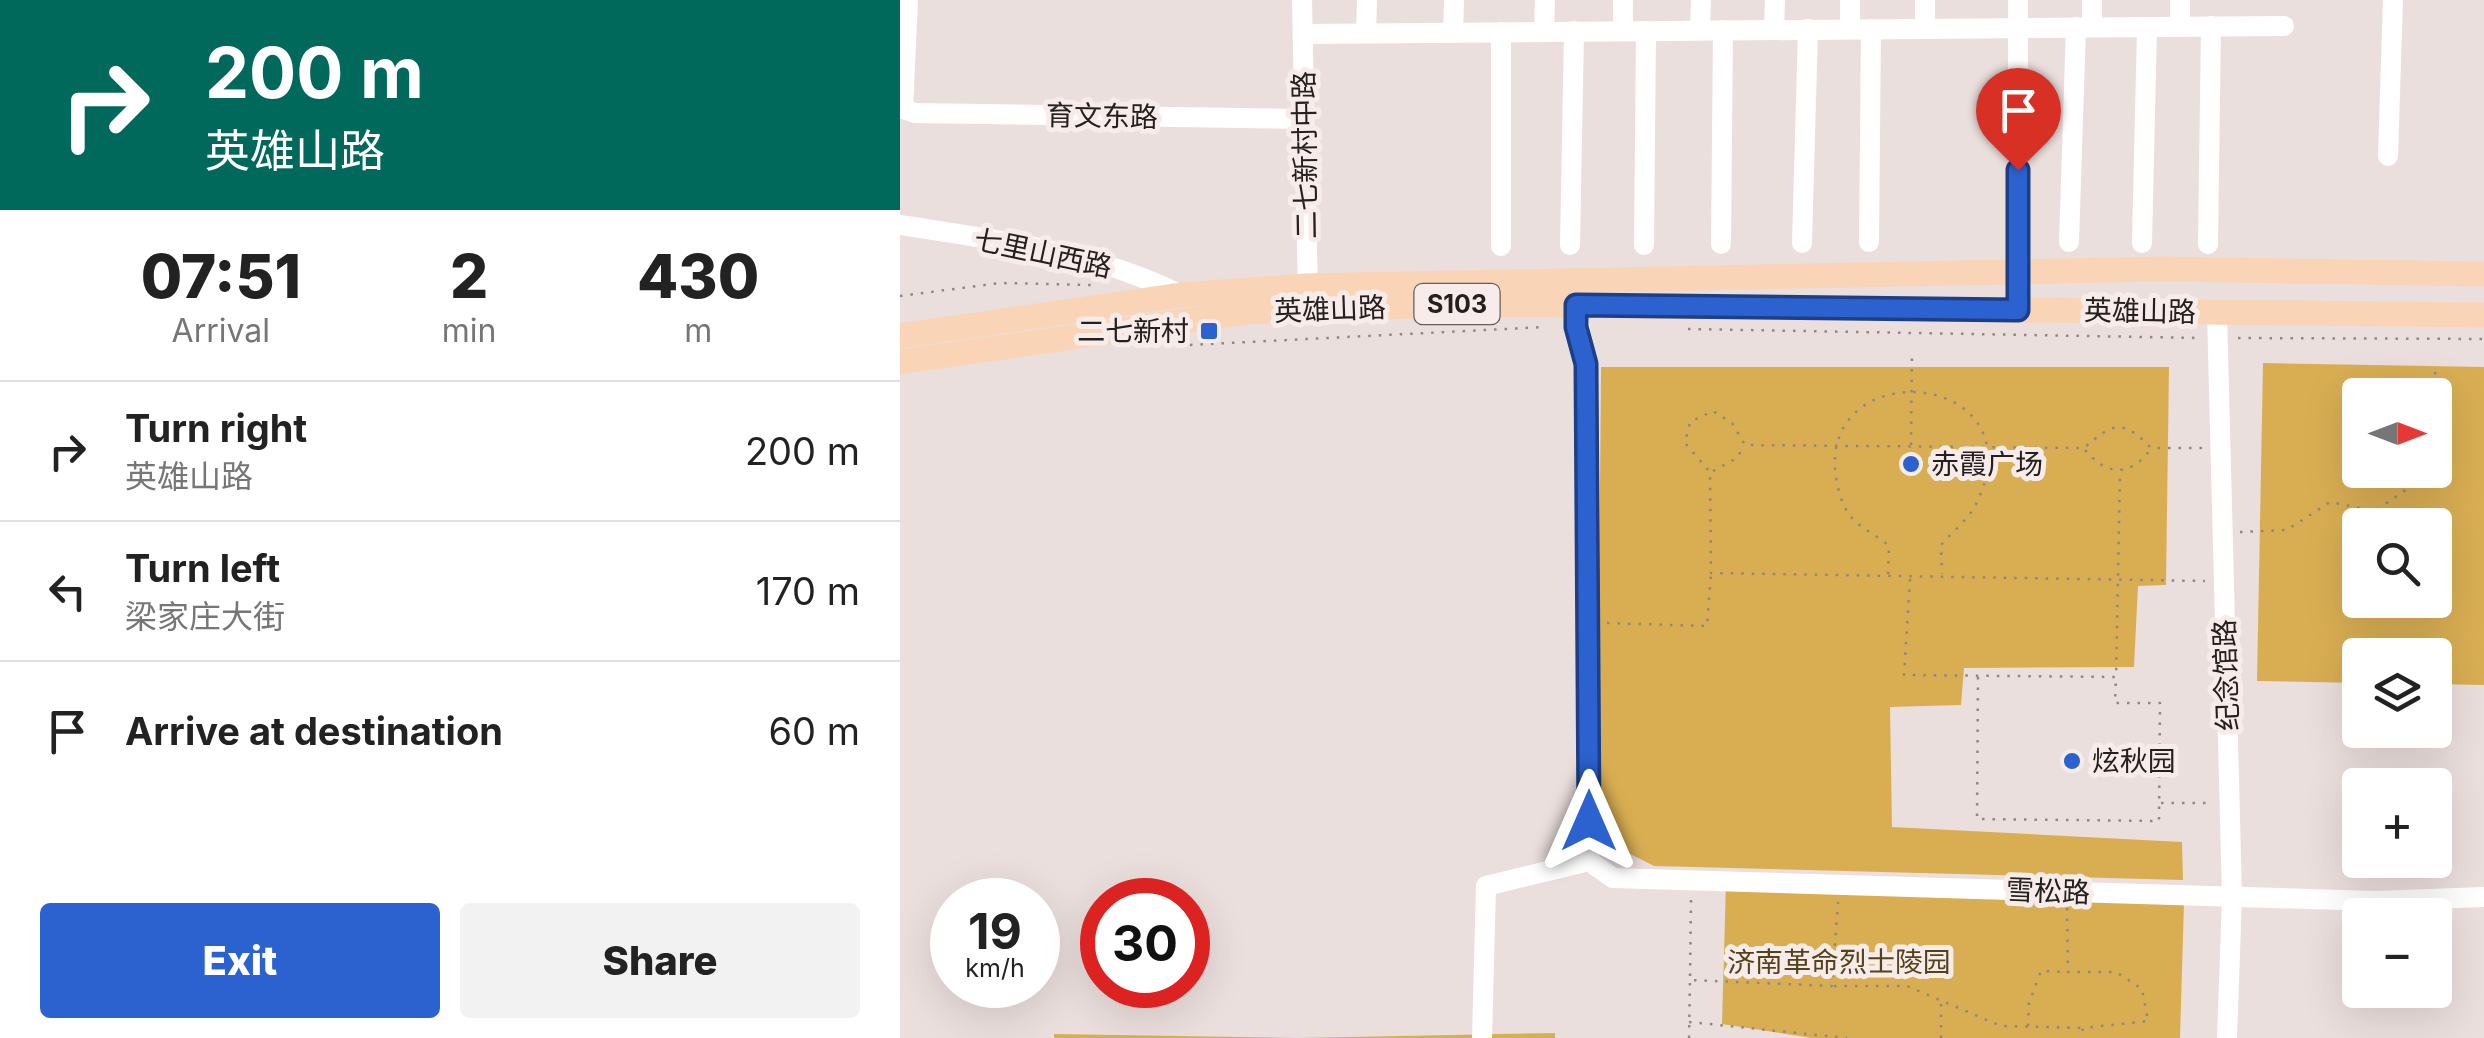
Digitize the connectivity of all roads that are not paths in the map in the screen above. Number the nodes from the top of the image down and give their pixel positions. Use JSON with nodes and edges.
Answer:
{"nodes":[{"id":1,"x":908,"y":0,"type":"edge"},
{"id":2,"x":1302,"y":0,"type":"edge"},
{"id":3,"x":1367,"y":0,"type":"edge"},
{"id":4,"x":1454,"y":0,"type":"edge"},
{"id":5,"x":1545,"y":0,"type":"edge"},
{"id":6,"x":1623,"y":0,"type":"edge"},
{"id":7,"x":1700,"y":0,"type":"edge"},
{"id":8,"x":1775,"y":0,"type":"edge"},
{"id":9,"x":1850,"y":0,"type":"edge"},
{"id":10,"x":1925,"y":0,"type":"edge"},
{"id":11,"x":2018,"y":0,"type":"edge"},
{"id":12,"x":2092,"y":0,"type":"edge"},
{"id":13,"x":2180,"y":0,"type":"edge"},
{"id":14,"x":2393,"y":0,"type":"edge"},
{"id":15,"x":2211,"y":26,"type":"junction"},
{"id":16,"x":2284,"y":26,"type":"dead end"},
{"id":17,"x":2017,"y":27,"type":"junction"},
{"id":18,"x":2084,"y":27,"type":"junction"},
{"id":19,"x":2147,"y":27,"type":"junction"},
{"id":20,"x":2180,"y":27,"type":"junction"},
{"id":21,"x":1925,"y":28,"type":"junction"},
{"id":22,"x":1860,"y":29,"type":"junction"},
{"id":23,"x":1700,"y":30,"type":"junction"},
{"id":24,"x":1723,"y":30,"type":"junction"},
{"id":25,"x":1774,"y":30,"type":"junction"},
{"id":26,"x":1808,"y":30,"type":"junction"},
{"id":27,"x":1622,"y":31,"type":"junction"},
{"id":28,"x":1646,"y":31,"type":"junction"},
{"id":29,"x":1453,"y":32,"type":"junction"},
{"id":30,"x":1501,"y":32,"type":"junction"},
{"id":31,"x":1544,"y":32,"type":"junction"},
{"id":32,"x":1574,"y":32,"type":"junction"},
{"id":33,"x":1366,"y":33,"type":"junction"},
{"id":34,"x":1303,"y":34,"type":"junction"},
{"id":35,"x":901,"y":109,"type":"edge"},
{"id":36,"x":1304,"y":119,"type":"junction"},
{"id":37,"x":2388,"y":156,"type":"dead end"},
{"id":38,"x":900,"y":225,"type":"edge"},
{"id":39,"x":1869,"y":242,"type":"dead end"},
{"id":40,"x":2069,"y":242,"type":"dead end"},
{"id":41,"x":1802,"y":243,"type":"dead end"},
{"id":42,"x":2142,"y":243,"type":"dead end"},
{"id":43,"x":1721,"y":244,"type":"dead end"},
{"id":44,"x":2208,"y":244,"type":"dead end"},
{"id":45,"x":1570,"y":245,"type":"dead end"},
{"id":46,"x":1644,"y":245,"type":"dead end"},
{"id":47,"x":1501,"y":246,"type":"dead end"},
{"id":48,"x":2018,"y":270,"type":"junction"},
{"id":49,"x":2484,"y":274,"type":"edge"},
{"id":50,"x":1182,"y":295,"type":"junction"},
{"id":51,"x":1308,"y":298,"type":"junction"},
{"id":52,"x":2018,"y":310,"type":"junction"},
{"id":53,"x":2217,"y":312,"type":"junction"},
{"id":54,"x":2484,"y":314,"type":"edge"},
{"id":55,"x":1576,"y":316,"type":"junction"},
{"id":56,"x":900,"y":336,"type":"edge"},
{"id":57,"x":900,"y":362,"type":"edge"},
{"id":58,"x":1589,"y":861,"type":"junction"},
{"id":59,"x":2232,"y":897,"type":"junction"},
{"id":60,"x":2484,"y":897,"type":"edge"},
{"id":61,"x":1482,"y":1038,"type":"edge"},
{"id":62,"x":2227,"y":1038,"type":"edge"}],
"edges":[{"from":1,"to":35,"type":"street"},
{"from":2,"to":34,"type":"street","name":"二七新村中路"},
{"from":3,"to":33,"type":"street"},
{"from":4,"to":29,"type":"street"},
{"from":5,"to":31,"type":"street"},
{"from":6,"to":27,"type":"street"},
{"from":7,"to":23,"type":"street"},
{"from":8,"to":25,"type":"street"},
{"from":9,"to":22,"type":"street"},
{"from":10,"to":21,"type":"street"},
{"from":11,"to":17,"type":"street"},
{"from":12,"to":18,"type":"street"},
{"from":13,"to":20,"type":"street"},
{"from":14,"to":37,"type":"street"},
{"from":15,"to":16,"type":"street"},
{"from":15,"to":20,"type":"street"},
{"from":15,"to":44,"type":"street"},
{"from":17,"to":18,"type":"street"},
{"from":17,"to":21,"type":"street"},
{"from":17,"to":48,"type":"street"},
{"from":18,"to":19,"type":"street"},
{"from":18,"to":40,"type":"street"},
{"from":19,"to":20,"type":"street"},
{"from":19,"to":42,"type":"street"},
{"from":21,"to":22,"type":"street"},
{"from":22,"to":26,"type":"street"},
{"from":22,"to":39,"type":"street"},
{"from":23,"to":24,"type":"street"},
{"from":23,"to":28,"type":"street"},
{"from":24,"to":25,"type":"street"},
{"from":24,"to":43,"type":"street"},
{"from":25,"to":26,"type":"street"},
{"from":26,"to":41,"type":"street"},
{"from":27,"to":28,"type":"street"},
{"from":27,"to":32,"type":"street"},
{"from":28,"to":46,"type":"street"},
{"from":29,"to":30,"type":"street"},
{"from":29,"to":33,"type":"street"},
{"from":30,"to":31,"type":"street"},
{"from":30,"to":47,"type":"street"},
{"from":31,"to":32,"type":"street"},
{"from":32,"to":45,"type":"street"},
{"from":33,"to":34,"type":"street"},
{"from":34,"to":36,"type":"street","name":"二七新村中路"},
{"from":35,"to":36,"type":"street","name":"育文东路"},
{"from":36,"to":51,"type":"street","name":"二七新村中路"},
{"from":38,"to":50,"type":"street","name":"七里山西路"},
{"from":48,"to":49,"type":"main road","name":"英雄山路","number":"S103"},
{"from":48,"to":51,"type":"main road","name":"英雄山路","number":"S103"},
{"from":48,"to":52,"type":"street"},
{"from":50,"to":51,"type":"main road","name":"英雄山路","number":"S103"},
{"from":50,"to":56,"type":"main road","name":"英雄山路","number":"S103"},
{"from":51,"to":55,"type":"main road","name":"英雄山路","number":"S103"},
{"from":51,"to":57,"type":"main road","name":"英雄山路","number":"S103"},
{"from":52,"to":53,"type":"main road","name":"英雄山路","number":"S103"},
{"from":52,"to":55,"type":"main road","name":"英雄山路","number":"S103"},
{"from":53,"to":54,"type":"main road","name":"英雄山路","number":"S103"},
{"from":53,"to":59,"type":"street","name":"纪念馆路"},
{"from":55,"to":58,"type":"street"},
{"from":58,"to":59,"type":"street","name":"雪松路"},
{"from":58,"to":61,"type":"street"},
{"from":59,"to":60,"type":"street","name":"雪松路"},
{"from":59,"to":62,"type":"street","name":"纪念馆路"}]}
